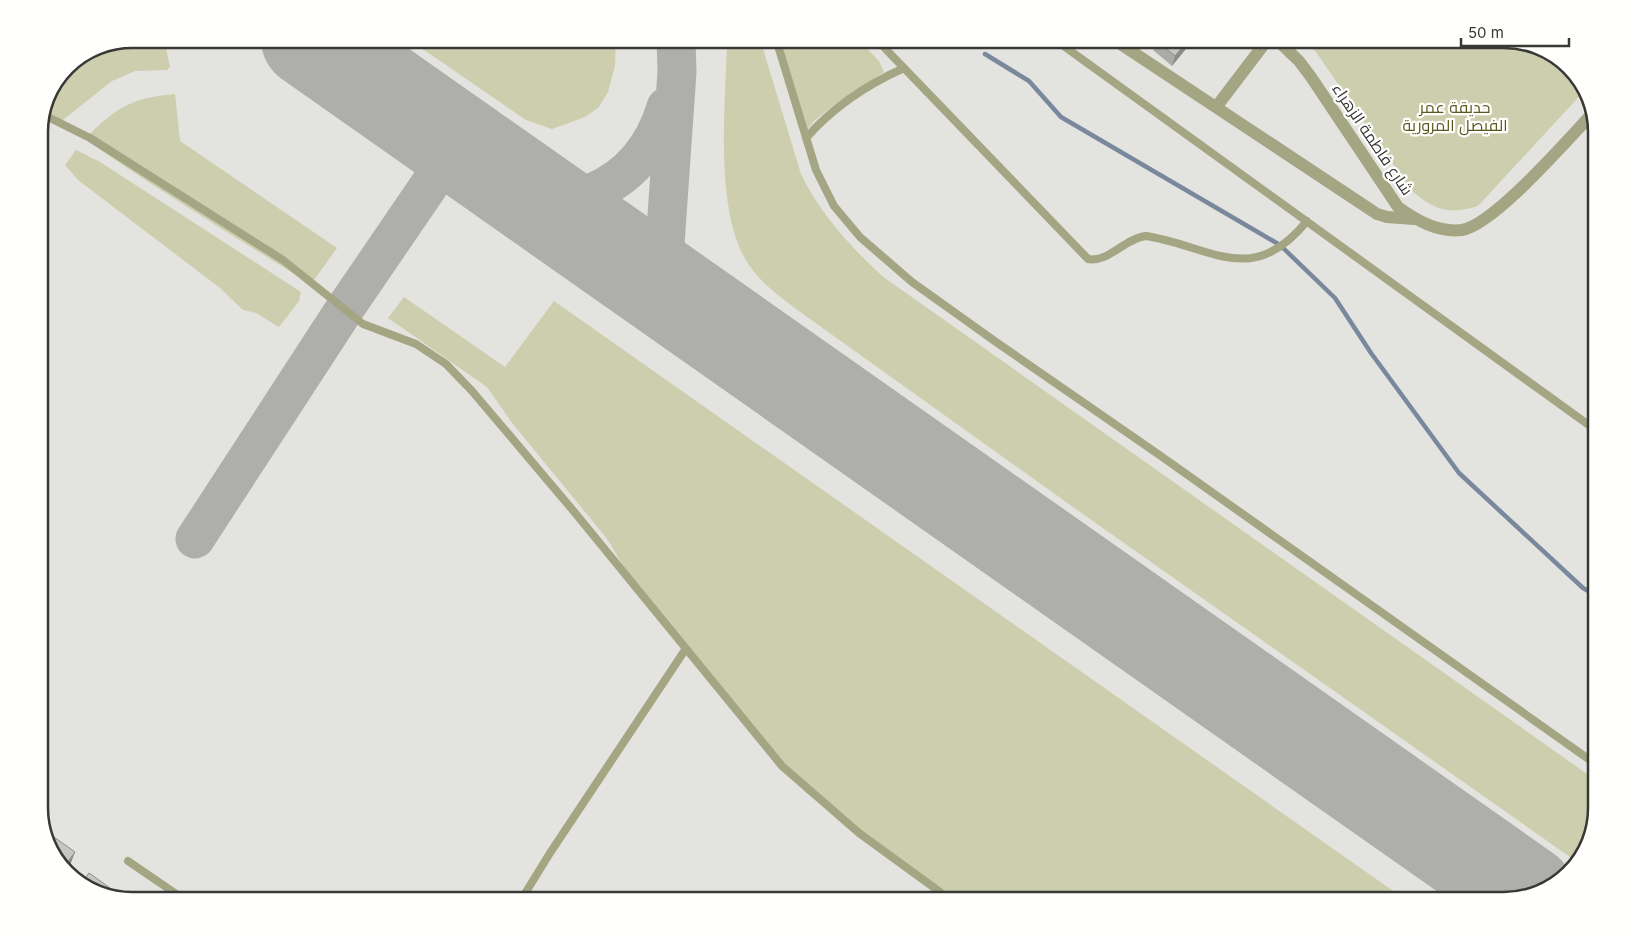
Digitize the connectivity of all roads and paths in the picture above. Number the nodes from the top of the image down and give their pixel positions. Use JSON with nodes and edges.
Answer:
{"nodes":[{"id":1,"x":779,"y":48,"type":"edge"},
{"id":2,"x":885,"y":48,"type":"edge"},
{"id":3,"x":1067,"y":48,"type":"edge"},
{"id":4,"x":1127,"y":48,"type":"edge"},
{"id":5,"x":1261,"y":48,"type":"edge"},
{"id":6,"x":1285,"y":48,"type":"edge"},
{"id":7,"x":904,"y":68,"type":"junction"},
{"id":8,"x":1217,"y":106,"type":"junction"},
{"id":9,"x":49,"y":117,"type":"edge"},
{"id":10,"x":1587,"y":120,"type":"edge"},
{"id":11,"x":806,"y":138,"type":"junction"},
{"id":12,"x":1414,"y":219,"type":"junction"},
{"id":13,"x":1307,"y":221,"type":"junction"},
{"id":14,"x":1588,"y":424,"type":"edge"},
{"id":15,"x":685,"y":650,"type":"junction"},
{"id":16,"x":1588,"y":759,"type":"edge"},
{"id":17,"x":128,"y":861,"type":"dead end"},
{"id":18,"x":173,"y":892,"type":"edge"},
{"id":19,"x":526,"y":892,"type":"edge"},
{"id":20,"x":940,"y":892,"type":"edge"}],
"edges":[{"from":1,"to":11,"type":"lane"},
{"from":2,"to":7,"type":"lane"},
{"from":3,"to":13,"type":"lane"},
{"from":4,"to":8,"type":"street"},
{"from":5,"to":8,"type":"street"},
{"from":6,"to":12,"type":"street","name":"شارع فاطمة الزهراء"},
{"from":7,"to":11,"type":"lane"},
{"from":7,"to":13,"type":"lane"},
{"from":8,"to":12,"type":"street"},
{"from":9,"to":15,"type":"lane"},
{"from":10,"to":12,"type":"street","name":"شارع فاطمة الزهراء"},
{"from":11,"to":16,"type":"lane"},
{"from":13,"to":14,"type":"lane"},
{"from":15,"to":19,"type":"lane"},
{"from":15,"to":20,"type":"lane"},
{"from":17,"to":18,"type":"lane"}]}
